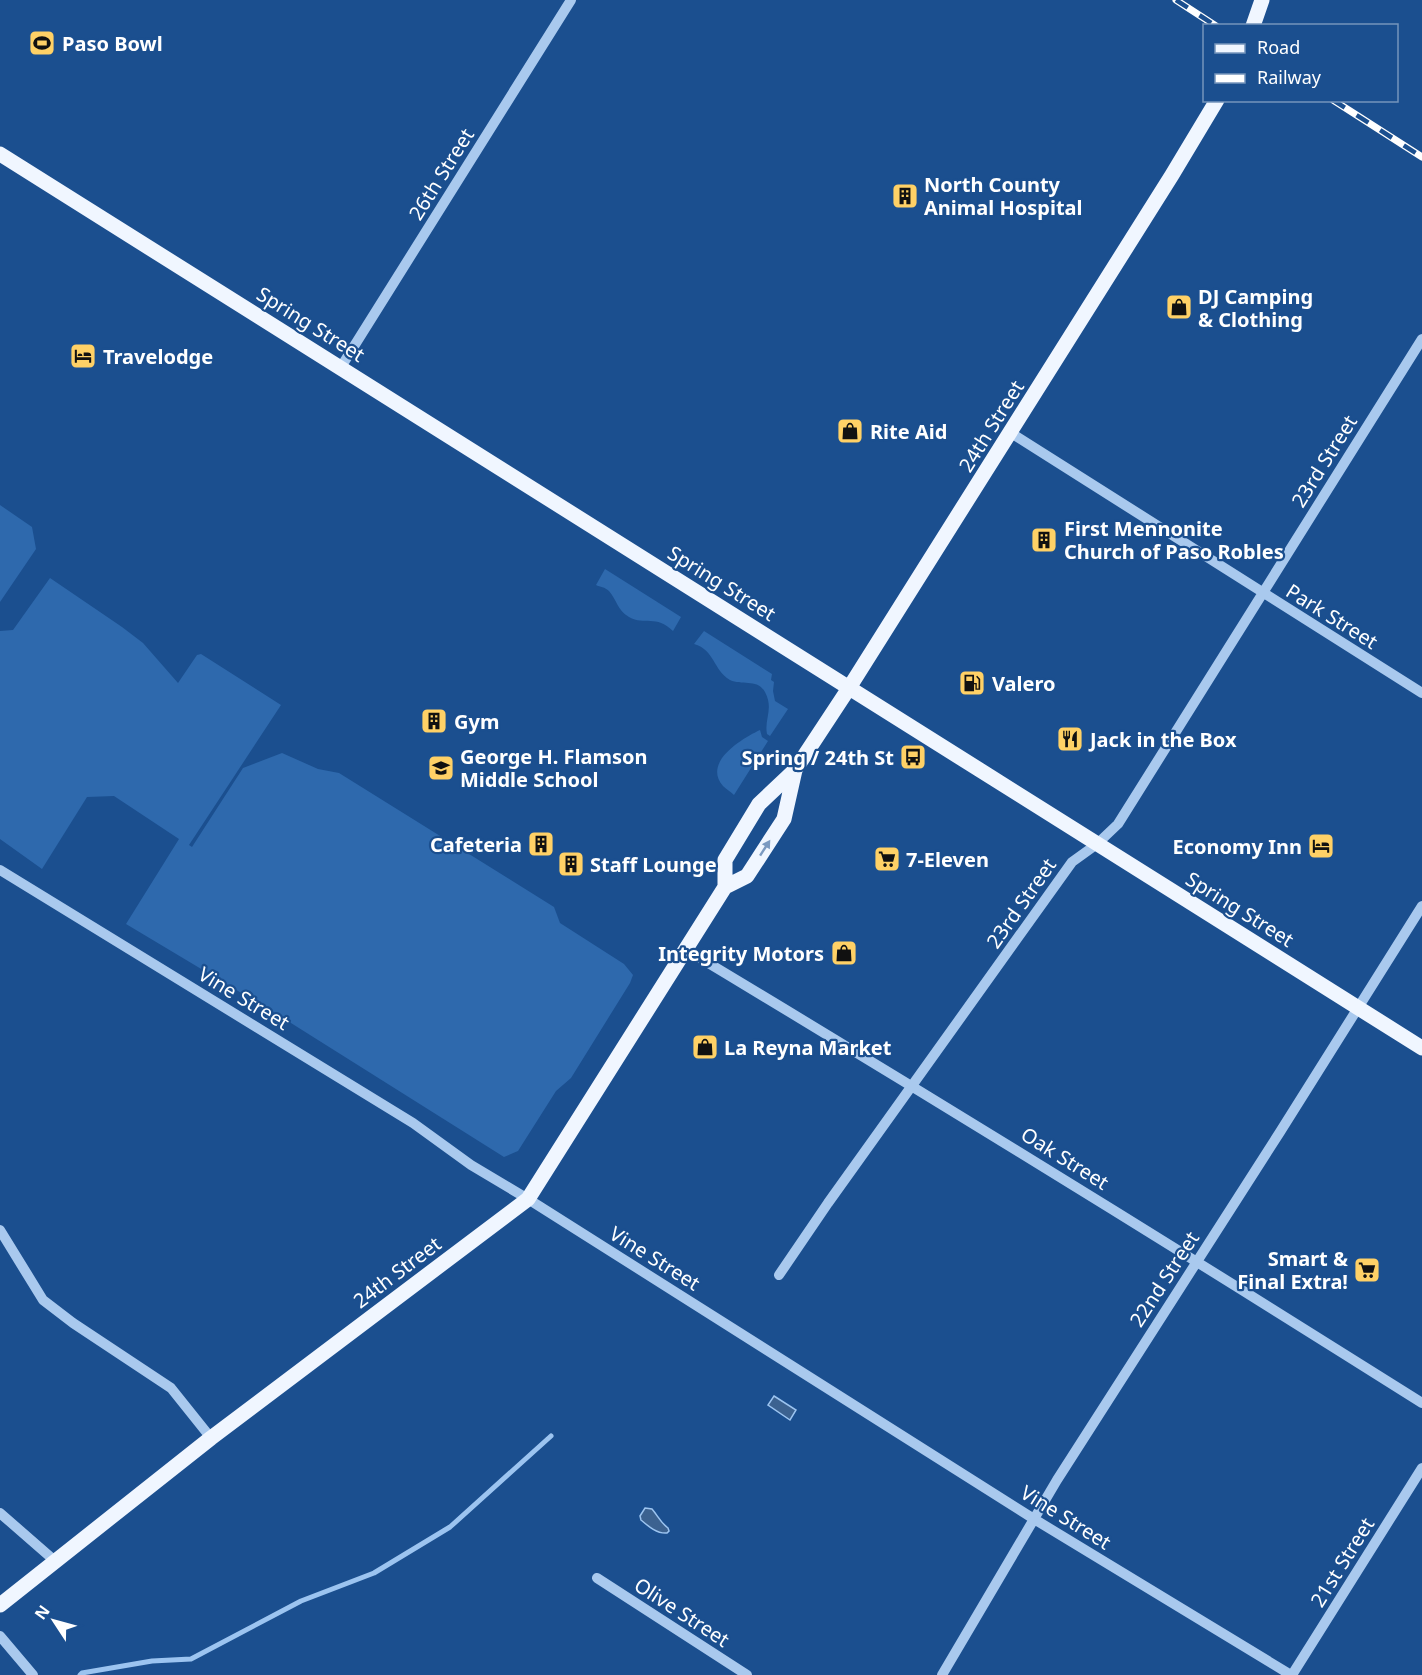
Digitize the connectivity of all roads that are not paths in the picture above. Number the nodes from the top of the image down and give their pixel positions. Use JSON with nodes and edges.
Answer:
{"nodes":[{"id":1,"x":571,"y":0,"type":"edge"},
{"id":2,"x":1262,"y":0,"type":"edge"},
{"id":3,"x":1254,"y":24,"type":"edge"},
{"id":4,"x":1215,"y":102,"type":"edge"},
{"id":5,"x":0,"y":154,"type":"edge"},
{"id":6,"x":1422,"y":339,"type":"edge"},
{"id":7,"x":341,"y":367,"type":"junction"},
{"id":8,"x":1011,"y":433,"type":"junction"},
{"id":9,"x":1262,"y":593,"type":"junction"},
{"id":10,"x":849,"y":688,"type":"junction"},
{"id":11,"x":1422,"y":693,"type":"edge"},
{"id":12,"x":795,"y":770,"type":"junction"},
{"id":13,"x":1097,"y":844,"type":"junction"},
{"id":14,"x":0,"y":870,"type":"edge"},
{"id":15,"x":725,"y":887,"type":"junction"},
{"id":16,"x":1422,"y":906,"type":"edge"},
{"id":17,"x":685,"y":949,"type":"junction"},
{"id":18,"x":1358,"y":1007,"type":"junction"},
{"id":19,"x":1422,"y":1048,"type":"edge"},
{"id":20,"x":912,"y":1085,"type":"junction"},
{"id":21,"x":528,"y":1199,"type":"junction"},
{"id":22,"x":0,"y":1230,"type":"edge"},
{"id":23,"x":1197,"y":1261,"type":"junction"},
{"id":24,"x":779,"y":1275,"type":"dead end"},
{"id":25,"x":1422,"y":1403,"type":"edge"},
{"id":26,"x":211,"y":1438,"type":"junction"},
{"id":27,"x":1422,"y":1468,"type":"edge"},
{"id":28,"x":0,"y":1513,"type":"edge"},
{"id":29,"x":1034,"y":1519,"type":"junction"},
{"id":30,"x":55,"y":1561,"type":"junction"},
{"id":31,"x":597,"y":1578,"type":"dead end"},
{"id":32,"x":0,"y":1605,"type":"edge"},
{"id":33,"x":0,"y":1636,"type":"edge"},
{"id":34,"x":33,"y":1675,"type":"edge"},
{"id":35,"x":747,"y":1675,"type":"edge"},
{"id":36,"x":942,"y":1675,"type":"edge"},
{"id":37,"x":1292,"y":1675,"type":"edge"}],
"edges":[{"from":1,"to":7,"type":"street","name":"26th Street"},
{"from":2,"to":3,"type":"main road"},
{"from":4,"to":8,"type":"main road","name":"24th Street"},
{"from":5,"to":7,"type":"main road","name":"Spring Street"},
{"from":6,"to":9,"type":"street","name":"23rd Street"},
{"from":7,"to":10,"type":"main road","name":"Spring Street"},
{"from":8,"to":9,"type":"street","name":"Park Street"},
{"from":8,"to":10,"type":"main road","name":"24th Street"},
{"from":9,"to":11,"type":"street","name":"Park Street"},
{"from":9,"to":13,"type":"street","name":"23rd Street"},
{"from":10,"to":12,"type":"main road","name":"24th Street"},
{"from":10,"to":13,"type":"main road","name":"Spring Street"},
{"from":12,"to":15,"type":"main road","name":"24th Street"},
{"from":15,"to":12,"type":"main road","name":"24th Street","one_way":true},
{"from":13,"to":18,"type":"main road","name":"Spring Street"},
{"from":13,"to":20,"type":"street","name":"23rd Street"},
{"from":14,"to":21,"type":"street","name":"Vine Street"},
{"from":15,"to":17,"type":"main road","name":"24th Street"},
{"from":16,"to":18,"type":"street","name":"22nd Street"},
{"from":17,"to":20,"type":"street","name":"Oak Street"},
{"from":17,"to":21,"type":"main road","name":"24th Street"},
{"from":18,"to":19,"type":"main road","name":"Spring Street"},
{"from":18,"to":23,"type":"street","name":"22nd Street"},
{"from":20,"to":23,"type":"street","name":"Oak Street"},
{"from":20,"to":24,"type":"street","name":"23rd Street"},
{"from":21,"to":26,"type":"main road","name":"24th Street"},
{"from":21,"to":29,"type":"street","name":"Vine Street"},
{"from":22,"to":26,"type":"street"},
{"from":23,"to":25,"type":"street","name":"Oak Street"},
{"from":23,"to":29,"type":"street","name":"22nd Street"},
{"from":26,"to":30,"type":"main road","name":"24th Street"},
{"from":27,"to":37,"type":"street","name":"21st Street"},
{"from":28,"to":30,"type":"street"},
{"from":29,"to":36,"type":"street","name":"22nd Street"},
{"from":29,"to":37,"type":"street","name":"Vine Street"},
{"from":30,"to":32,"type":"main road","name":"24th Street"},
{"from":31,"to":35,"type":"street","name":"Olive Street"},
{"from":33,"to":34,"type":"street"}]}
